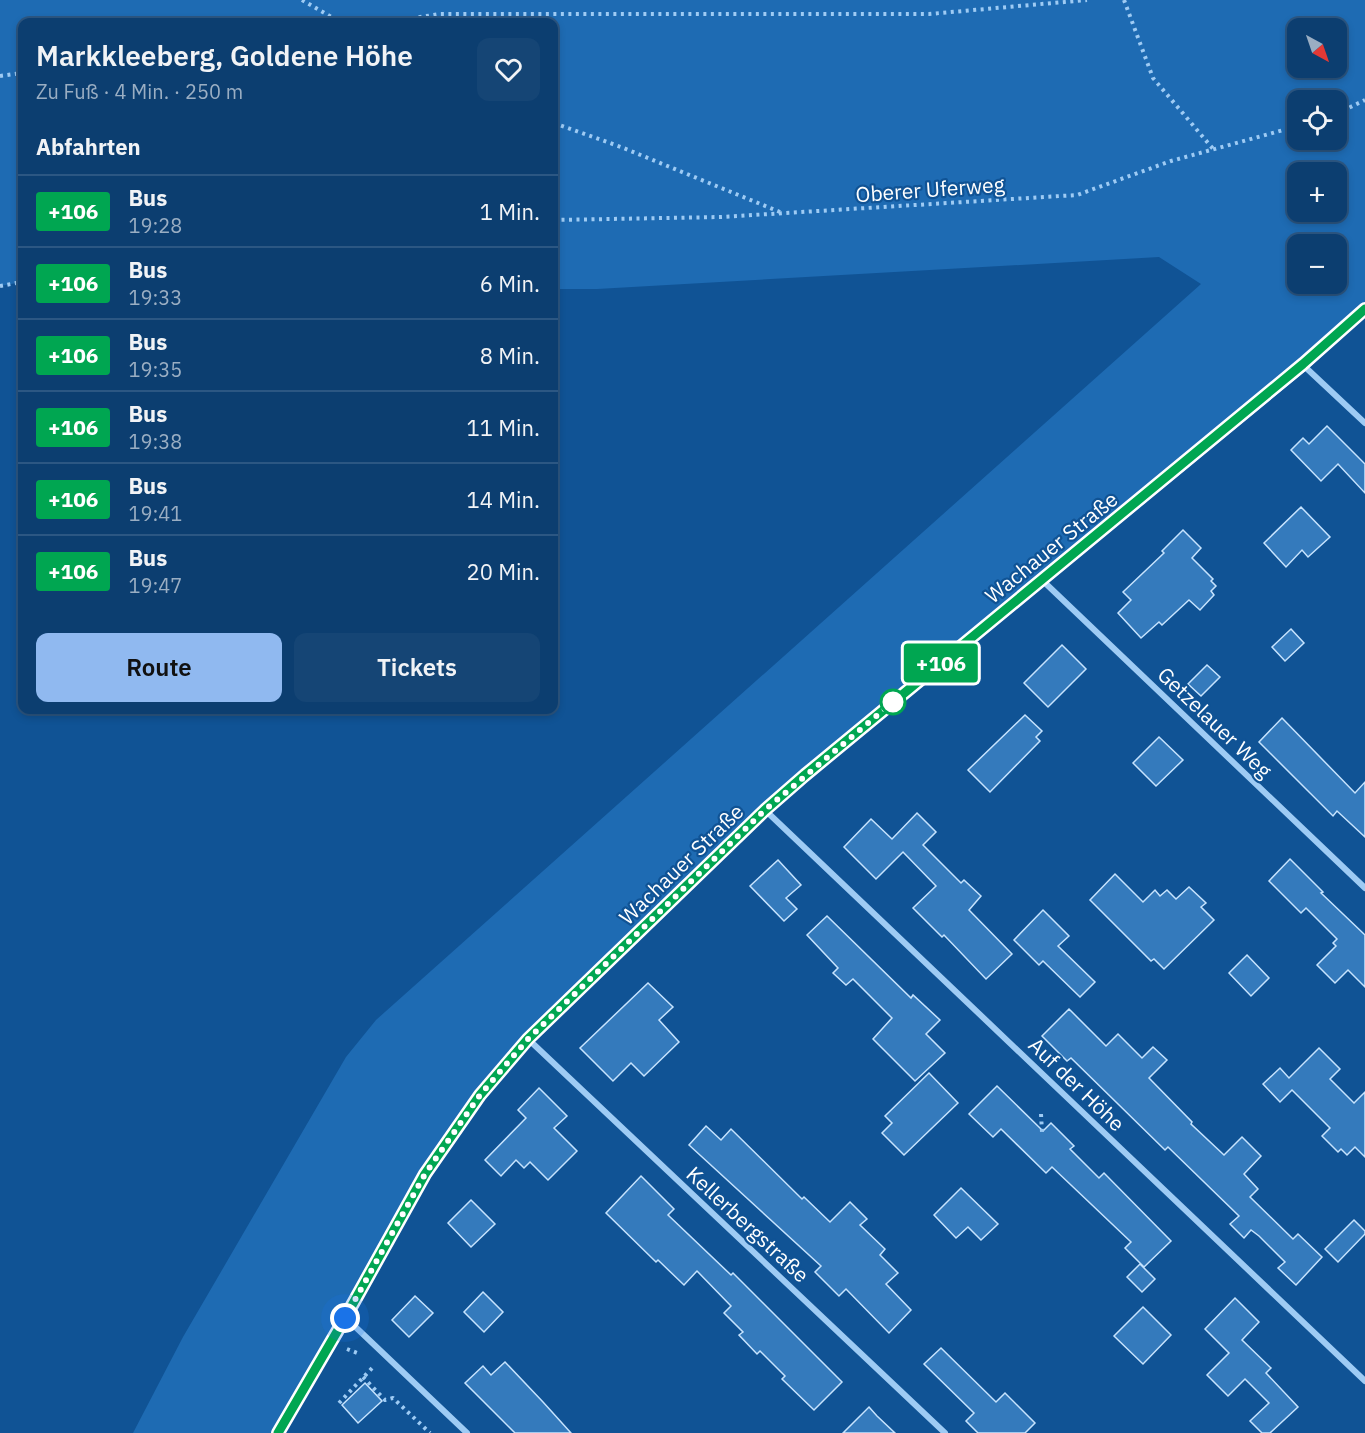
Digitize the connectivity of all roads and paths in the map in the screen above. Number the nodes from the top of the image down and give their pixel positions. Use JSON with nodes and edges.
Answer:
{"nodes":[{"id":1,"x":302,"y":0,"type":"edge"},
{"id":2,"x":1087,"y":0,"type":"edge"},
{"id":3,"x":1124,"y":0,"type":"edge"},
{"id":4,"x":333,"y":18,"type":"edge"},
{"id":5,"x":414,"y":18,"type":"edge"},
{"id":6,"x":18,"y":74,"type":"edge"},
{"id":7,"x":0,"y":76,"type":"edge"},
{"id":8,"x":1365,"y":100,"type":"edge"},
{"id":9,"x":1347,"y":109,"type":"edge"},
{"id":10,"x":558,"y":124,"type":"edge"},
{"id":11,"x":1287,"y":129,"type":"edge"},
{"id":12,"x":1214,"y":150,"type":"junction"},
{"id":13,"x":783,"y":213,"type":"junction"},
{"id":14,"x":558,"y":220,"type":"edge"},
{"id":15,"x":18,"y":283,"type":"edge"},
{"id":16,"x":0,"y":286,"type":"edge"},
{"id":17,"x":1365,"y":309,"type":"edge"},
{"id":18,"x":1303,"y":364,"type":"junction"},
{"id":19,"x":1365,"y":423,"type":"edge"},
{"id":20,"x":1042,"y":580,"type":"junction"},
{"id":21,"x":765,"y":810,"type":"junction"},
{"id":22,"x":1365,"y":888,"type":"edge"},
{"id":23,"x":528,"y":1039,"type":"junction"},
{"id":24,"x":1041,"y":1114,"type":"dead end"},
{"id":25,"x":1042,"y":1132,"type":"dead end"},
{"id":26,"x":345,"y":1318,"type":"junction"},
{"id":27,"x":374,"y":1366,"type":"dead end"},
{"id":28,"x":363,"y":1377,"type":"junction"},
{"id":29,"x":1365,"y":1381,"type":"edge"},
{"id":30,"x":339,"y":1403,"type":"dead end"},
{"id":31,"x":278,"y":1433,"type":"edge"},
{"id":32,"x":430,"y":1433,"type":"edge"},
{"id":33,"x":467,"y":1433,"type":"edge"},
{"id":34,"x":945,"y":1433,"type":"edge"}],
"edges":[{"from":1,"to":4,"type":"path"},
{"from":2,"to":5,"type":"path"},
{"from":3,"to":12,"type":"path"},
{"from":6,"to":7,"type":"path"},
{"from":8,"to":9,"type":"path"},
{"from":10,"to":13,"type":"path"},
{"from":11,"to":12,"type":"path","name":"Oberer Uferweg"},
{"from":12,"to":13,"type":"path","name":"Oberer Uferweg"},
{"from":13,"to":14,"type":"path","name":"Oberer Uferweg"},
{"from":15,"to":16,"type":"path"},
{"from":17,"to":18,"type":"main road","name":"Wachauer Straße"},
{"from":18,"to":19,"type":"street"},
{"from":18,"to":20,"type":"main road","name":"Wachauer Straße"},
{"from":20,"to":21,"type":"main road","name":"Wachauer Straße"},
{"from":20,"to":22,"type":"street","name":"Getzelauer Weg"},
{"from":21,"to":23,"type":"main road","name":"Wachauer Straße"},
{"from":21,"to":29,"type":"street","name":"Auf der Höhe"},
{"from":23,"to":26,"type":"main road","name":"Wachauer Straße"},
{"from":23,"to":34,"type":"street","name":"Kellerbergstraße"},
{"from":24,"to":25,"type":"path"},
{"from":26,"to":31,"type":"main road","name":"Wachauer Straße"},
{"from":26,"to":33,"type":"street"},
{"from":27,"to":28,"type":"path"},
{"from":28,"to":30,"type":"path"},
{"from":28,"to":32,"type":"path"}]}
